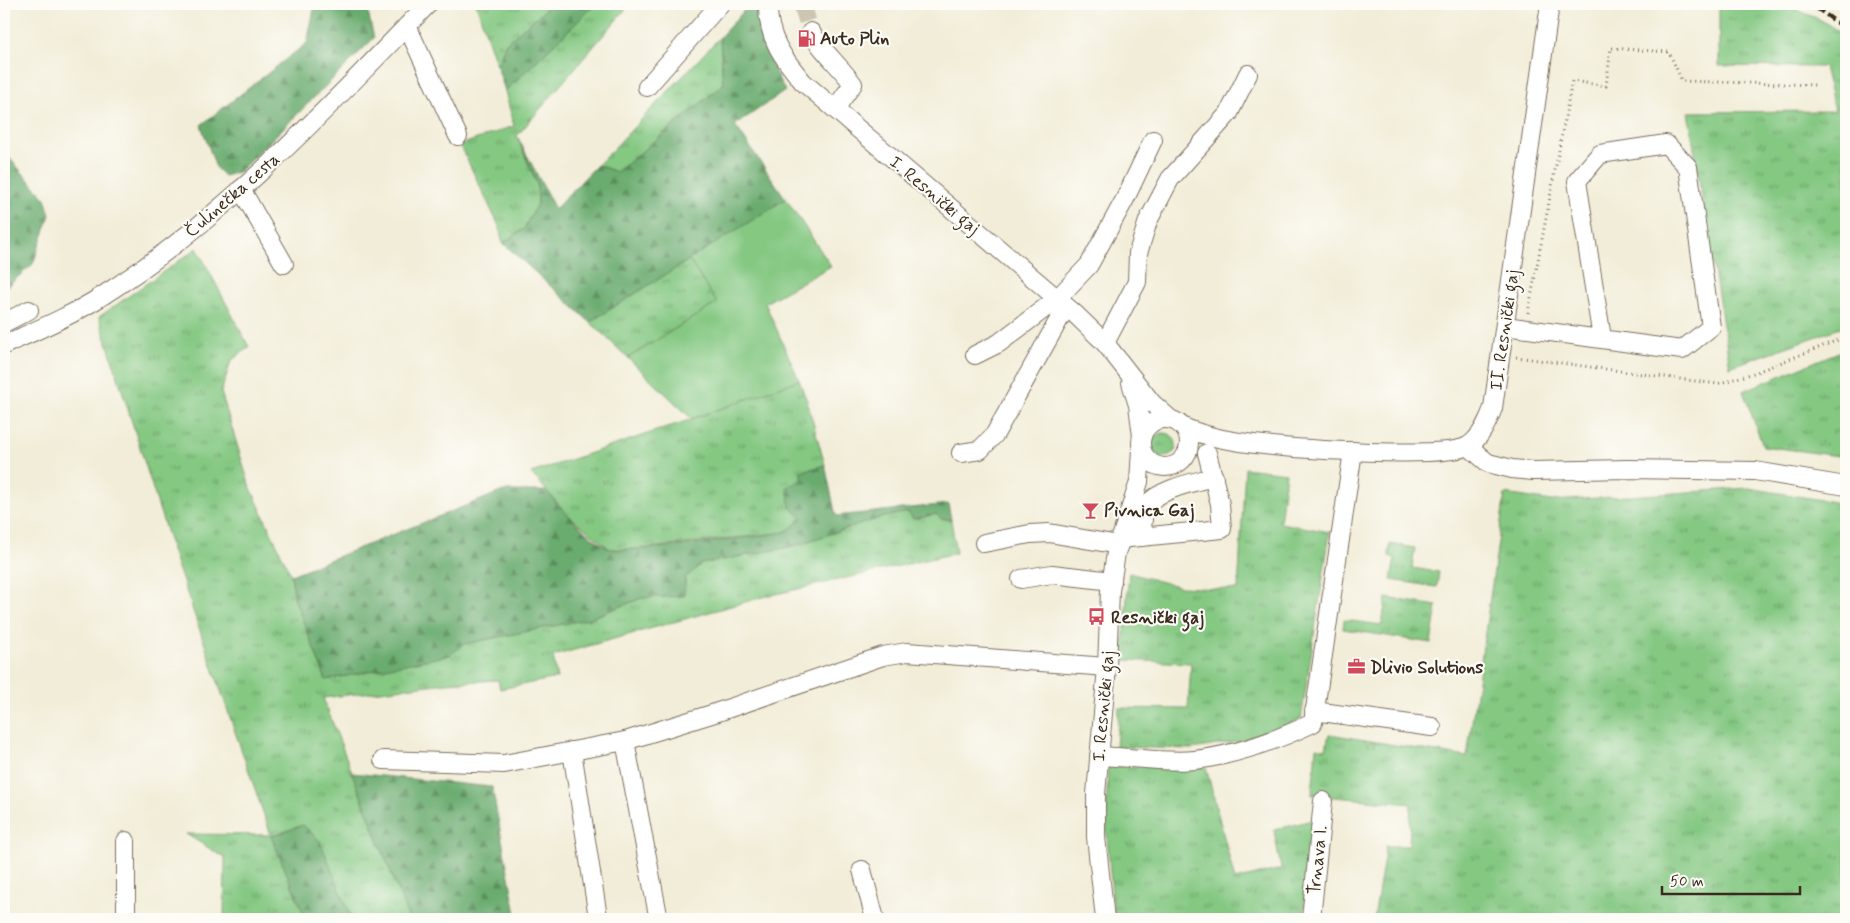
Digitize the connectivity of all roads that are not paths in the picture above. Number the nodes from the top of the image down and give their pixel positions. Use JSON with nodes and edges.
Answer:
{"nodes":[{"id":1,"x":428,"y":4,"type":"edge"},
{"id":2,"x":720,"y":4,"type":"edge"},
{"id":3,"x":768,"y":4,"type":"edge"},
{"id":4,"x":1550,"y":4,"type":"edge"},
{"id":5,"x":407,"y":26,"type":"junction"},
{"id":6,"x":811,"y":32,"type":"tunnel mouth"},
{"id":7,"x":1248,"y":74,"type":"dead end"},
{"id":8,"x":647,"y":87,"type":"dead end"},
{"id":9,"x":835,"y":109,"type":"junction"},
{"id":10,"x":458,"y":136,"type":"dead end"},
{"id":11,"x":1153,"y":140,"type":"dead end"},
{"id":12,"x":241,"y":189,"type":"junction"},
{"id":13,"x":284,"y":264,"type":"dead end"},
{"id":14,"x":1062,"y":303,"type":"junction"},
{"id":15,"x":29,"y":310,"type":"dead end"},
{"id":16,"x":4,"y":323,"type":"edge"},
{"id":17,"x":1505,"y":326,"type":"junction"},
{"id":18,"x":1602,"y":338,"type":"junction"},
{"id":19,"x":1105,"y":344,"type":"junction"},
{"id":20,"x":4,"y":345,"type":"edge"},
{"id":21,"x":975,"y":355,"type":"dead end"},
{"id":22,"x":1128,"y":372,"type":"junction"},
{"id":23,"x":1176,"y":423,"type":"junction"},
{"id":24,"x":1141,"y":442,"type":"junction"},
{"id":25,"x":1265,"y":446,"type":"junction"},
{"id":26,"x":1468,"y":446,"type":"junction"},
{"id":27,"x":1353,"y":451,"type":"junction"},
{"id":28,"x":961,"y":453,"type":"dead end"},
{"id":29,"x":1207,"y":453,"type":"junction"},
{"id":30,"x":1176,"y":464,"type":"junction"},
{"id":31,"x":1214,"y":477,"type":"junction"},
{"id":32,"x":1846,"y":486,"type":"edge"},
{"id":33,"x":1135,"y":496,"type":"junction"},
{"id":34,"x":1142,"y":537,"type":"junction"},
{"id":35,"x":1120,"y":542,"type":"junction"},
{"id":36,"x":984,"y":543,"type":"dead end"},
{"id":37,"x":1021,"y":578,"type":"dead end"},
{"id":38,"x":1112,"y":581,"type":"junction"},
{"id":39,"x":1107,"y":667,"type":"junction"},
{"id":40,"x":1314,"y":711,"type":"junction"},
{"id":41,"x":1432,"y":728,"type":"dead end"},
{"id":42,"x":625,"y":741,"type":"junction"},
{"id":43,"x":572,"y":751,"type":"junction"},
{"id":44,"x":1099,"y":756,"type":"junction"},
{"id":45,"x":383,"y":760,"type":"dead end"},
{"id":46,"x":1323,"y":801,"type":"dead end"},
{"id":47,"x":126,"y":841,"type":"dead end"},
{"id":48,"x":862,"y":870,"type":"dead end"},
{"id":49,"x":658,"y":915,"type":"dead end"},
{"id":50,"x":598,"y":917,"type":"dead end"},
{"id":51,"x":126,"y":919,"type":"edge"},
{"id":52,"x":875,"y":919,"type":"edge"},
{"id":53,"x":1105,"y":919,"type":"edge"},
{"id":54,"x":1311,"y":919,"type":"edge"}],
"edges":[{"from":1,"to":5,"type":"street","name":"Čulinečka cesta"},
{"from":2,"to":8,"type":"street"},
{"from":3,"to":9,"type":"street","name":"I. Resnički gaj"},
{"from":4,"to":17,"type":"street","name":"II. Resnički gaj"},
{"from":5,"to":10,"type":"street"},
{"from":5,"to":12,"type":"street","name":"Čulinečka cesta"},
{"from":6,"to":9,"type":"street"},
{"from":7,"to":19,"type":"street"},
{"from":9,"to":14,"type":"street","name":"I. Resnički gaj"},
{"from":11,"to":14,"type":"street"},
{"from":12,"to":13,"type":"street"},
{"from":12,"to":20,"type":"street","name":"Čulinečka cesta"},
{"from":14,"to":19,"type":"street","name":"I. Resnički gaj"},
{"from":14,"to":21,"type":"street"},
{"from":14,"to":28,"type":"street"},
{"from":15,"to":16,"type":"street"},
{"from":17,"to":18,"type":"street"},
{"from":17,"to":26,"type":"street","name":"II. Resnički gaj"},
{"from":18,"to":18,"type":"street"},
{"from":19,"to":22,"type":"street","name":"I. Resnički gaj"},
{"from":22,"to":23,"type":"street","name":"I. Resnički gaj"},
{"from":22,"to":24,"type":"street","name":"I. Resnički gaj"},
{"from":23,"to":24,"type":"street"},
{"from":23,"to":25,"type":"street"},
{"from":23,"to":30,"type":"street"},
{"from":24,"to":30,"type":"street"},
{"from":24,"to":33,"type":"street","name":"I. Resnički gaj"},
{"from":25,"to":27,"type":"street"},
{"from":25,"to":29,"type":"street"},
{"from":26,"to":27,"type":"street"},
{"from":26,"to":32,"type":"street"},
{"from":27,"to":40,"type":"street"},
{"from":29,"to":30,"type":"street"},
{"from":29,"to":31,"type":"street"},
{"from":30,"to":33,"type":"street","name":"I. Resnički gaj"},
{"from":31,"to":34,"type":"street"},
{"from":31,"to":34,"type":"street"},
{"from":33,"to":35,"type":"street","name":"I. Resnički gaj"},
{"from":34,"to":35,"type":"street"},
{"from":35,"to":36,"type":"street"},
{"from":35,"to":38,"type":"street","name":"I. Resnički gaj"},
{"from":37,"to":38,"type":"street"},
{"from":38,"to":39,"type":"street","name":"I. Resnički gaj"},
{"from":39,"to":42,"type":"street"},
{"from":39,"to":44,"type":"street","name":"I. Resnički gaj"},
{"from":40,"to":41,"type":"street"},
{"from":40,"to":44,"type":"street"},
{"from":42,"to":43,"type":"street"},
{"from":42,"to":49,"type":"street"},
{"from":43,"to":45,"type":"street"},
{"from":43,"to":50,"type":"street"},
{"from":44,"to":53,"type":"street","name":"I. Resnički gaj"},
{"from":46,"to":54,"type":"street","name":"Trnava I."},
{"from":47,"to":51,"type":"street"},
{"from":48,"to":52,"type":"street"}]}
